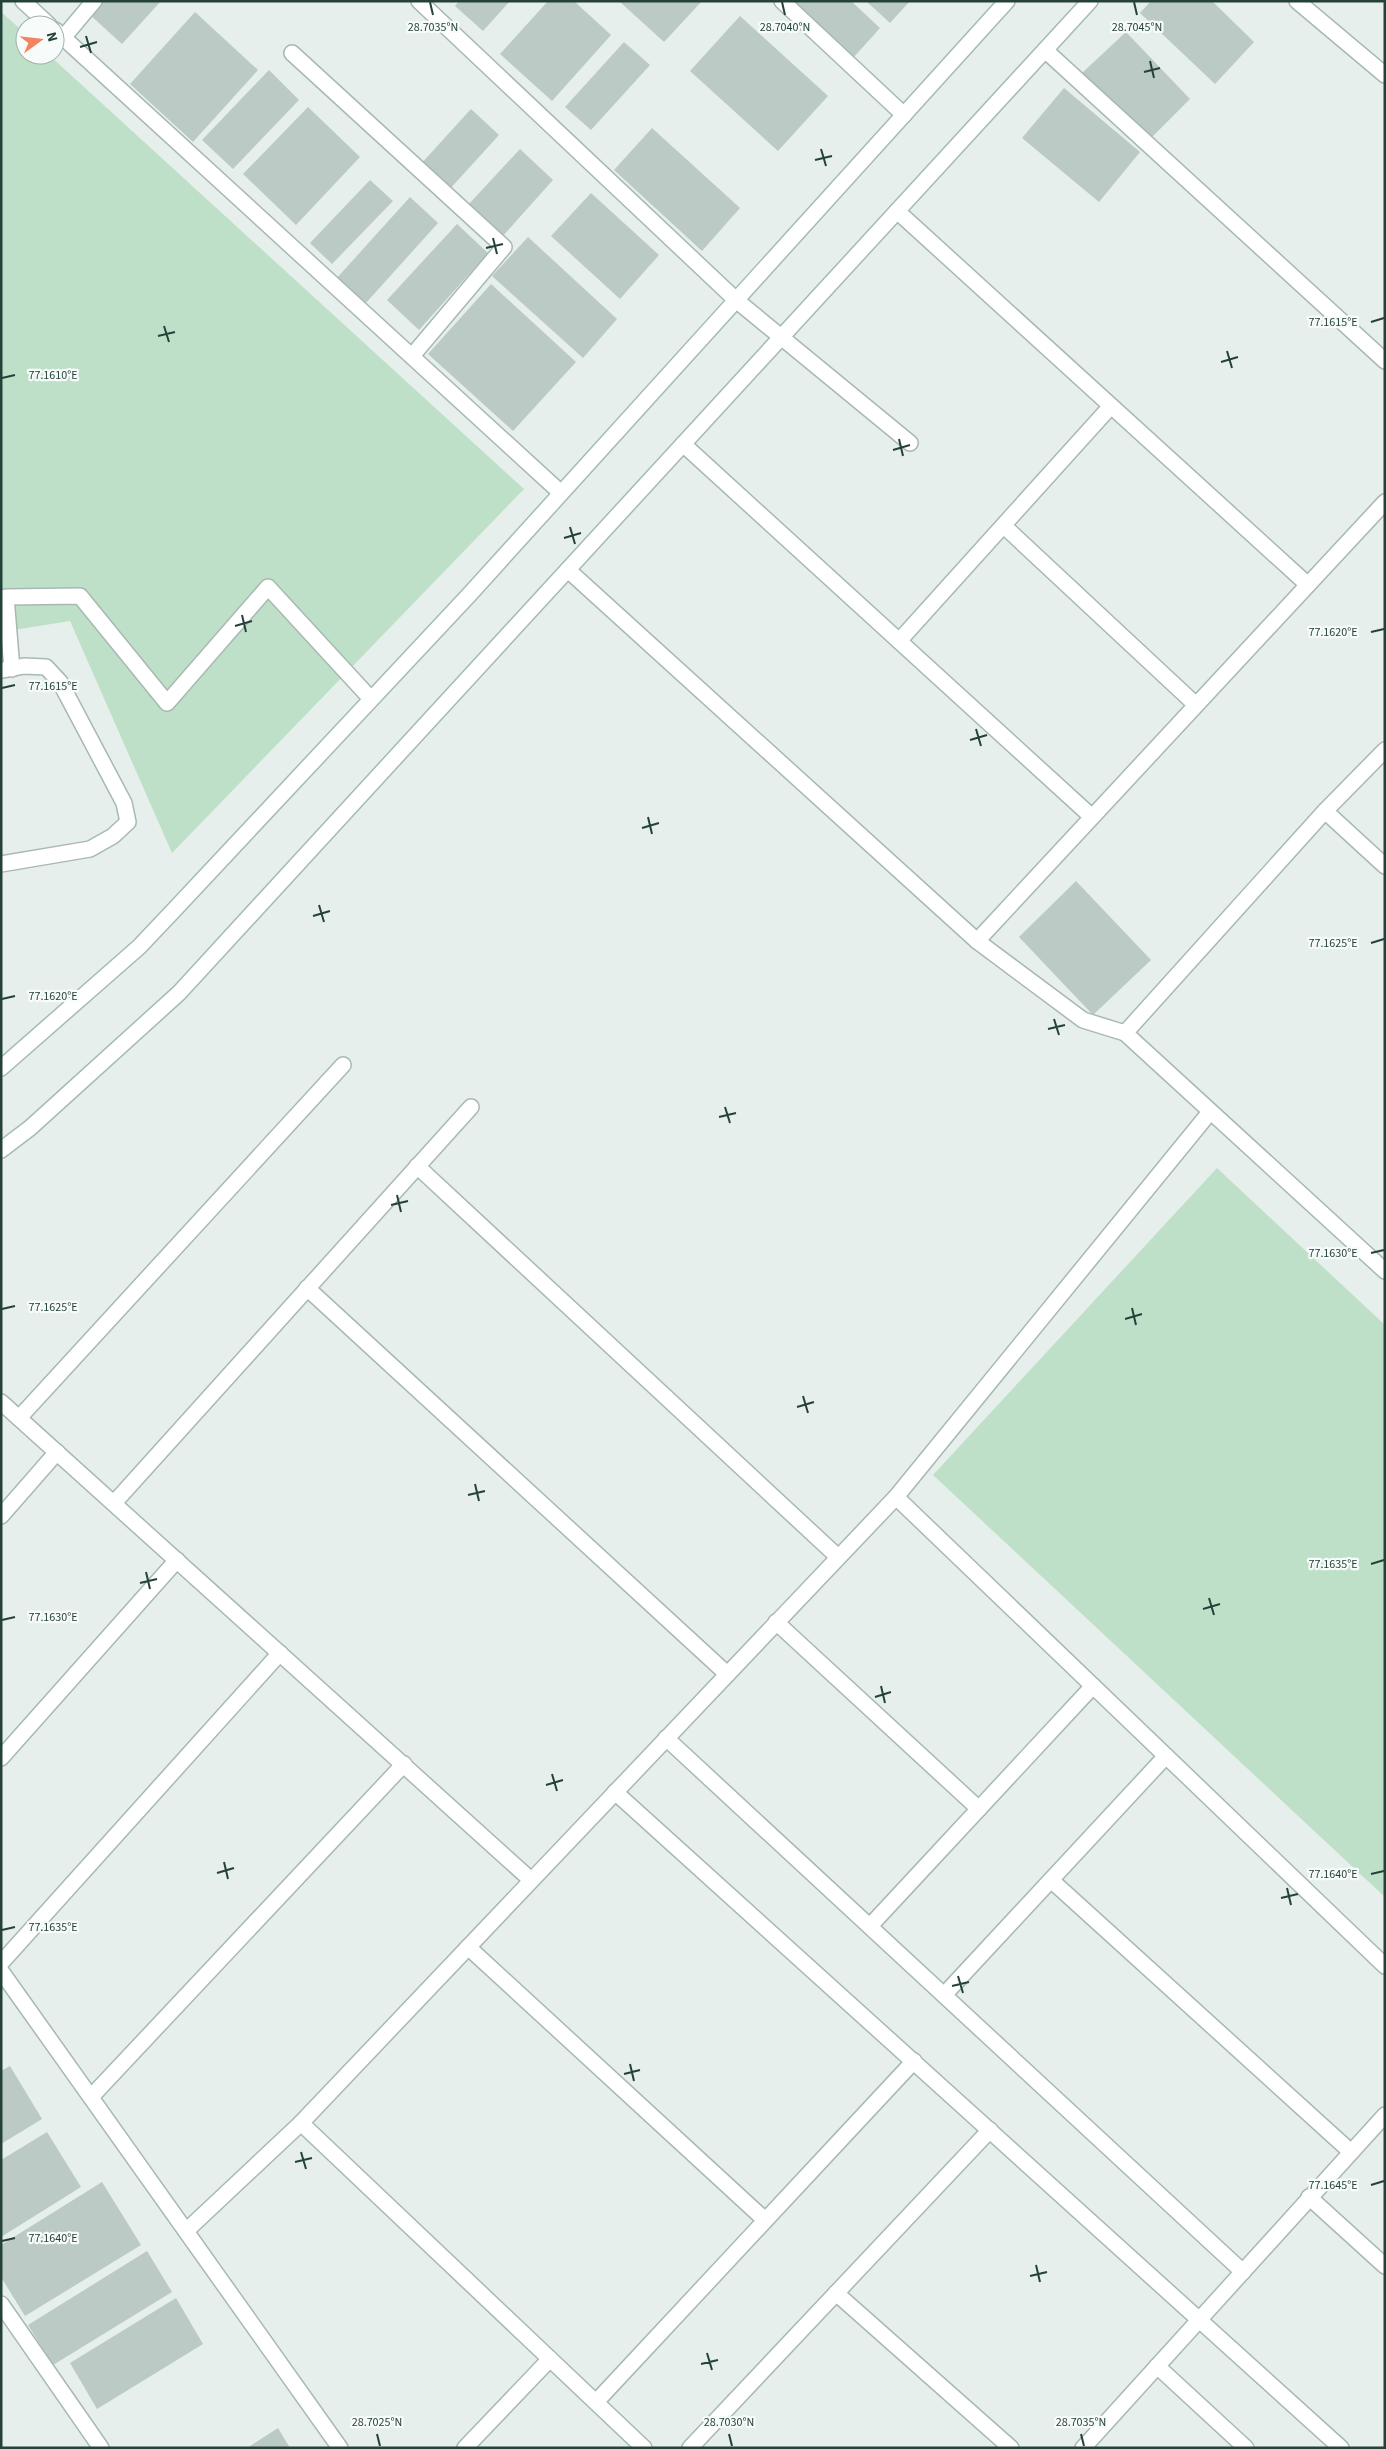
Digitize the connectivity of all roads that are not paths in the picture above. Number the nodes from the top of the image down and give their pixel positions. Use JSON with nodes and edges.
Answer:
{"nodes":[{"id":1,"x":23,"y":1,"type":"edge"},
{"id":2,"x":94,"y":1,"type":"edge"},
{"id":3,"x":419,"y":1,"type":"edge"},
{"id":4,"x":782,"y":1,"type":"edge"},
{"id":5,"x":1007,"y":1,"type":"edge"},
{"id":6,"x":1090,"y":1,"type":"edge"},
{"id":7,"x":1297,"y":1,"type":"edge"},
{"id":8,"x":38,"y":15,"type":"edge"},
{"id":9,"x":65,"y":28,"type":"edge"},
{"id":10,"x":65,"y":39,"type":"edge"},
{"id":11,"x":1045,"y":50,"type":"junction"},
{"id":12,"x":292,"y":53,"type":"dead end"},
{"id":13,"x":1385,"y":75,"type":"edge"},
{"id":14,"x":904,"y":115,"type":"junction"},
{"id":15,"x":898,"y":211,"type":"junction"},
{"id":16,"x":736,"y":300,"type":"junction"},
{"id":17,"x":782,"y":336,"type":"junction"},
{"id":18,"x":412,"y":356,"type":"junction"},
{"id":19,"x":1385,"y":361,"type":"edge"},
{"id":20,"x":1111,"y":406,"type":"junction"},
{"id":21,"x":910,"y":443,"type":"dead end"},
{"id":22,"x":683,"y":444,"type":"junction"},
{"id":23,"x":561,"y":493,"type":"junction"},
{"id":24,"x":1385,"y":502,"type":"edge"},
{"id":25,"x":1004,"y":526,"type":"junction"},
{"id":26,"x":568,"y":570,"type":"junction"},
{"id":27,"x":1308,"y":585,"type":"junction"},
{"id":28,"x":899,"y":641,"type":"junction"},
{"id":29,"x":6,"y":669,"type":"edge"},
{"id":30,"x":371,"y":700,"type":"junction"},
{"id":31,"x":1196,"y":705,"type":"junction"},
{"id":32,"x":1385,"y":750,"type":"edge"},
{"id":33,"x":1325,"y":812,"type":"junction"},
{"id":34,"x":1092,"y":817,"type":"junction"},
{"id":35,"x":1,"y":864,"type":"edge"},
{"id":36,"x":1385,"y":866,"type":"edge"},
{"id":37,"x":977,"y":941,"type":"junction"},
{"id":38,"x":1126,"y":1033,"type":"junction"},
{"id":39,"x":343,"y":1065,"type":"dead end"},
{"id":40,"x":1,"y":1068,"type":"edge"},
{"id":41,"x":471,"y":1107,"type":"dead end"},
{"id":42,"x":1210,"y":1112,"type":"junction"},
{"id":43,"x":1,"y":1150,"type":"edge"},
{"id":44,"x":417,"y":1166,"type":"junction"},
{"id":45,"x":1385,"y":1271,"type":"edge"},
{"id":46,"x":307,"y":1288,"type":"junction"},
{"id":47,"x":1,"y":1402,"type":"edge"},
{"id":48,"x":19,"y":1418,"type":"junction"},
{"id":49,"x":58,"y":1452,"type":"junction"},
{"id":50,"x":896,"y":1497,"type":"junction"},
{"id":51,"x":114,"y":1503,"type":"junction"},
{"id":52,"x":1,"y":1516,"type":"edge"},
{"id":53,"x":838,"y":1557,"type":"junction"},
{"id":54,"x":177,"y":1560,"type":"junction"},
{"id":55,"x":776,"y":1622,"type":"junction"},
{"id":56,"x":280,"y":1654,"type":"junction"},
{"id":57,"x":727,"y":1674,"type":"junction"},
{"id":58,"x":1093,"y":1686,"type":"junction"},
{"id":59,"x":666,"y":1738,"type":"junction"},
{"id":60,"x":1166,"y":1756,"type":"junction"},
{"id":61,"x":1,"y":1758,"type":"edge"},
{"id":62,"x":404,"y":1764,"type":"junction"},
{"id":63,"x":615,"y":1792,"type":"junction"},
{"id":64,"x":979,"y":1809,"type":"junction"},
{"id":65,"x":531,"y":1880,"type":"junction"},
{"id":66,"x":1051,"y":1880,"type":"junction"},
{"id":67,"x":870,"y":1926,"type":"junction"},
{"id":68,"x":468,"y":1947,"type":"junction"},
{"id":69,"x":1,"y":1963,"type":"edge"},
{"id":70,"x":1385,"y":1966,"type":"edge"},
{"id":71,"x":1,"y":1971,"type":"edge"},
{"id":72,"x":944,"y":1995,"type":"junction"},
{"id":73,"x":914,"y":2061,"type":"junction"},
{"id":74,"x":91,"y":2097,"type":"junction"},
{"id":75,"x":1385,"y":2115,"type":"edge"},
{"id":76,"x":301,"y":2123,"type":"junction"},
{"id":77,"x":990,"y":2130,"type":"junction"},
{"id":78,"x":1351,"y":2152,"type":"junction"},
{"id":79,"x":1309,"y":2198,"type":"junction"},
{"id":80,"x":765,"y":2220,"type":"junction"},
{"id":81,"x":186,"y":2232,"type":"junction"},
{"id":82,"x":1385,"y":2266,"type":"edge"},
{"id":83,"x":1243,"y":2272,"type":"junction"},
{"id":84,"x":836,"y":2292,"type":"junction"},
{"id":85,"x":1,"y":2304,"type":"edge"},
{"id":86,"x":1200,"y":2319,"type":"junction"},
{"id":87,"x":550,"y":2359,"type":"junction"},
{"id":88,"x":1157,"y":2366,"type":"junction"},
{"id":89,"x":596,"y":2402,"type":"junction"},
{"id":90,"x":101,"y":2448,"type":"edge"},
{"id":91,"x":340,"y":2448,"type":"edge"},
{"id":92,"x":465,"y":2448,"type":"edge"},
{"id":93,"x":644,"y":2448,"type":"edge"},
{"id":94,"x":690,"y":2448,"type":"edge"},
{"id":95,"x":1011,"y":2448,"type":"edge"},
{"id":96,"x":1083,"y":2448,"type":"edge"},
{"id":97,"x":1246,"y":2448,"type":"edge"},
{"id":98,"x":1341,"y":2448,"type":"edge"}],
"edges":[{"from":1,"to":8,"type":"street"},
{"from":2,"to":9,"type":"street"},
{"from":3,"to":16,"type":"street"},
{"from":4,"to":14,"type":"street"},
{"from":5,"to":14,"type":"street"},
{"from":6,"to":11,"type":"street"},
{"from":7,"to":13,"type":"street"},
{"from":10,"to":18,"type":"street"},
{"from":11,"to":15,"type":"street"},
{"from":11,"to":19,"type":"street"},
{"from":12,"to":18,"type":"street"},
{"from":14,"to":16,"type":"street"},
{"from":15,"to":17,"type":"street"},
{"from":15,"to":20,"type":"street"},
{"from":16,"to":17,"type":"street"},
{"from":16,"to":23,"type":"street"},
{"from":17,"to":21,"type":"street"},
{"from":17,"to":22,"type":"street"},
{"from":18,"to":23,"type":"street"},
{"from":20,"to":25,"type":"street"},
{"from":20,"to":27,"type":"street"},
{"from":22,"to":26,"type":"street"},
{"from":22,"to":28,"type":"street"},
{"from":23,"to":30,"type":"street"},
{"from":24,"to":27,"type":"street"},
{"from":25,"to":28,"type":"street"},
{"from":25,"to":31,"type":"street"},
{"from":26,"to":37,"type":"street"},
{"from":26,"to":43,"type":"street"},
{"from":27,"to":31,"type":"street"},
{"from":28,"to":34,"type":"street"},
{"from":29,"to":30,"type":"street"},
{"from":29,"to":35,"type":"street"},
{"from":30,"to":40,"type":"street"},
{"from":31,"to":34,"type":"street"},
{"from":32,"to":33,"type":"street"},
{"from":33,"to":36,"type":"street"},
{"from":33,"to":38,"type":"street"},
{"from":34,"to":37,"type":"street"},
{"from":37,"to":38,"type":"street"},
{"from":38,"to":42,"type":"street"},
{"from":39,"to":48,"type":"street"},
{"from":41,"to":44,"type":"street"},
{"from":42,"to":45,"type":"street"},
{"from":42,"to":50,"type":"street"},
{"from":44,"to":46,"type":"street"},
{"from":44,"to":53,"type":"street"},
{"from":46,"to":51,"type":"street"},
{"from":46,"to":57,"type":"street"},
{"from":47,"to":48,"type":"street"},
{"from":48,"to":49,"type":"street"},
{"from":49,"to":51,"type":"street"},
{"from":49,"to":52,"type":"street"},
{"from":50,"to":53,"type":"street"},
{"from":50,"to":58,"type":"street"},
{"from":51,"to":54,"type":"street"},
{"from":53,"to":55,"type":"street"},
{"from":54,"to":56,"type":"street"},
{"from":54,"to":61,"type":"street"},
{"from":55,"to":57,"type":"street"},
{"from":55,"to":64,"type":"street"},
{"from":56,"to":62,"type":"street"},
{"from":56,"to":69,"type":"street"},
{"from":57,"to":59,"type":"street"},
{"from":58,"to":60,"type":"street"},
{"from":58,"to":64,"type":"street"},
{"from":59,"to":63,"type":"street"},
{"from":59,"to":67,"type":"street"},
{"from":60,"to":66,"type":"street"},
{"from":60,"to":70,"type":"street"},
{"from":62,"to":65,"type":"street"},
{"from":62,"to":74,"type":"street"},
{"from":63,"to":65,"type":"street"},
{"from":63,"to":73,"type":"street"},
{"from":64,"to":67,"type":"street"},
{"from":65,"to":68,"type":"street"},
{"from":66,"to":72,"type":"street"},
{"from":66,"to":78,"type":"street"},
{"from":67,"to":72,"type":"street"},
{"from":68,"to":76,"type":"street"},
{"from":68,"to":80,"type":"street"},
{"from":71,"to":74,"type":"street"},
{"from":72,"to":83,"type":"street"},
{"from":73,"to":77,"type":"street"},
{"from":73,"to":80,"type":"street"},
{"from":74,"to":81,"type":"street"},
{"from":75,"to":78,"type":"street"},
{"from":76,"to":81,"type":"street"},
{"from":76,"to":87,"type":"street"},
{"from":77,"to":84,"type":"street"},
{"from":77,"to":86,"type":"street"},
{"from":78,"to":79,"type":"street"},
{"from":79,"to":82,"type":"street"},
{"from":79,"to":83,"type":"street"},
{"from":80,"to":89,"type":"street"},
{"from":81,"to":91,"type":"street"},
{"from":83,"to":86,"type":"street"},
{"from":84,"to":94,"type":"street"},
{"from":84,"to":95,"type":"street"},
{"from":85,"to":90,"type":"street"},
{"from":86,"to":88,"type":"street"},
{"from":86,"to":98,"type":"street"},
{"from":87,"to":89,"type":"street"},
{"from":87,"to":92,"type":"street"},
{"from":88,"to":96,"type":"street"},
{"from":88,"to":97,"type":"street"},
{"from":89,"to":93,"type":"street"}]}
